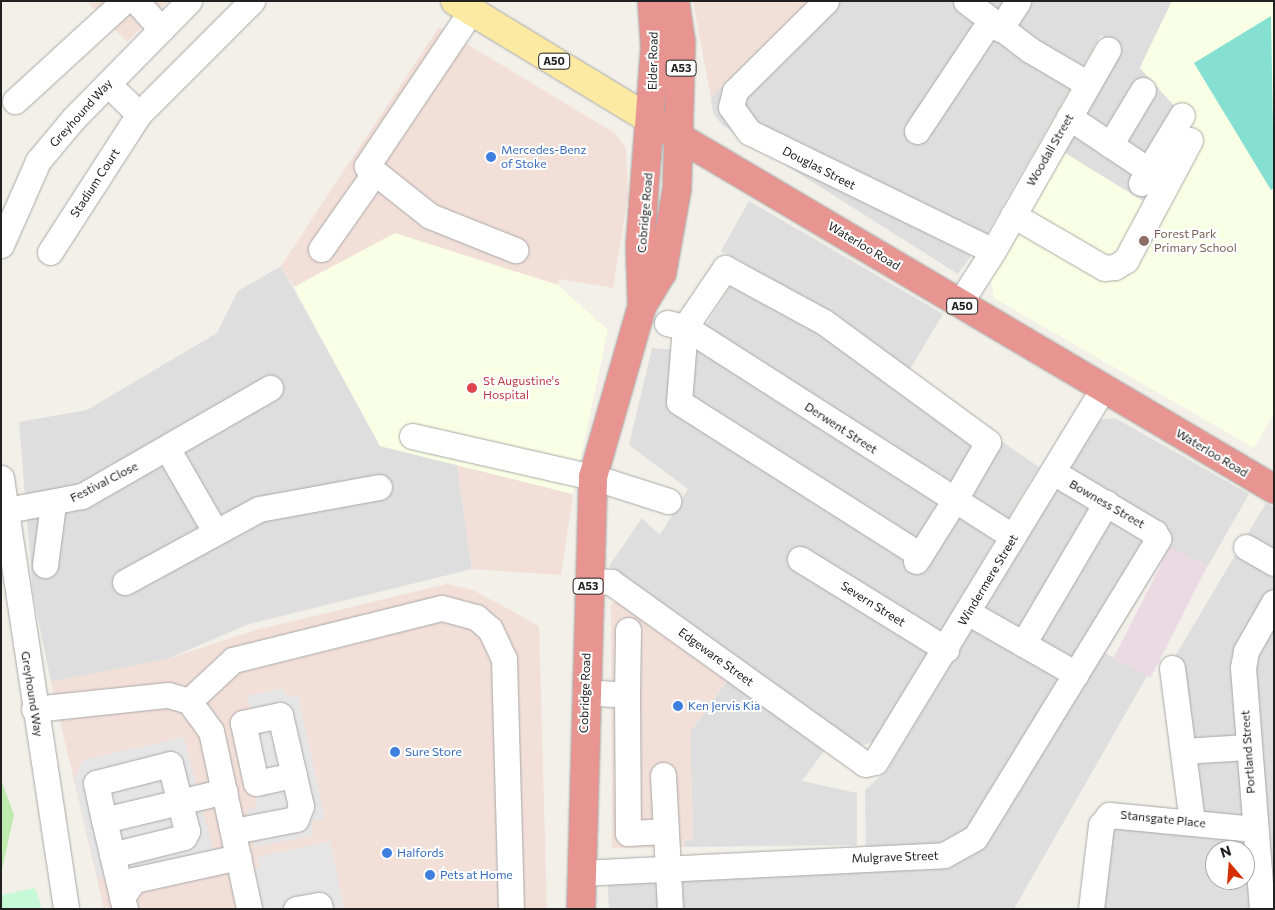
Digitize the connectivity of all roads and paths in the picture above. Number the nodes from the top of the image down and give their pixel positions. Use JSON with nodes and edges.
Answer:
{"nodes":[{"id":1,"x":124,"y":1,"type":"edge"},
{"id":2,"x":136,"y":1,"type":"edge"},
{"id":3,"x":189,"y":1,"type":"edge"},
{"id":4,"x":252,"y":1,"type":"edge"},
{"id":5,"x":652,"y":1,"type":"edge"},
{"id":6,"x":675,"y":1,"type":"edge"},
{"id":7,"x":826,"y":1,"type":"edge"},
{"id":8,"x":966,"y":1,"type":"edge"},
{"id":9,"x":1018,"y":1,"type":"edge"},
{"id":10,"x":466,"y":5,"type":"edge"},
{"id":11,"x":995,"y":25,"type":"junction"},
{"id":12,"x":161,"y":29,"type":"junction"},
{"id":13,"x":1108,"y":49,"type":"dead end"},
{"id":14,"x":108,"y":84,"type":"junction"},
{"id":15,"x":1088,"y":84,"type":"junction"},
{"id":16,"x":1142,"y":90,"type":"dead end"},
{"id":17,"x":15,"y":101,"type":"dead end"},
{"id":18,"x":140,"y":114,"type":"junction"},
{"id":19,"x":1182,"y":114,"type":"dead end"},
{"id":20,"x":1069,"y":117,"type":"junction"},
{"id":21,"x":652,"y":121,"type":"junction"},
{"id":22,"x":917,"y":131,"type":"dead end"},
{"id":23,"x":680,"y":134,"type":"junction"},
{"id":24,"x":1190,"y":140,"type":"dead end"},
{"id":25,"x":1110,"y":145,"type":"junction"},
{"id":26,"x":374,"y":175,"type":"junction"},
{"id":27,"x":1013,"y":216,"type":"junction"},
{"id":28,"x":1,"y":245,"type":"edge"},
{"id":29,"x":321,"y":249,"type":"dead end"},
{"id":30,"x":515,"y":250,"type":"dead end"},
{"id":31,"x":993,"y":251,"type":"junction"},
{"id":32,"x":50,"y":252,"type":"dead end"},
{"id":33,"x":959,"y":304,"type":"junction"},
{"id":34,"x":642,"y":306,"type":"junction"},
{"id":35,"x":676,"y":325,"type":"junction"},
{"id":36,"x":1103,"y":388,"type":"junction"},
{"id":37,"x":271,"y":389,"type":"dead end"},
{"id":38,"x":412,"y":436,"type":"dead end"},
{"id":39,"x":167,"y":448,"type":"junction"},
{"id":40,"x":1053,"y":461,"type":"junction"},
{"id":41,"x":593,"y":477,"type":"junction"},
{"id":42,"x":1,"y":478,"type":"edge"},
{"id":43,"x":379,"y":487,"type":"dead end"},
{"id":44,"x":1274,"y":489,"type":"edge"},
{"id":45,"x":668,"y":501,"type":"dead end"},
{"id":46,"x":954,"y":501,"type":"junction"},
{"id":47,"x":1106,"y":503,"type":"junction"},
{"id":48,"x":53,"y":504,"type":"junction"},
{"id":49,"x":7,"y":510,"type":"junction"},
{"id":50,"x":215,"y":531,"type":"junction"},
{"id":51,"x":1013,"y":537,"type":"junction"},
{"id":52,"x":1158,"y":539,"type":"joint"},
{"id":53,"x":1246,"y":547,"type":"dead end"},
{"id":54,"x":800,"y":559,"type":"dead end"},
{"id":55,"x":1274,"y":563,"type":"edge"},
{"id":56,"x":46,"y":565,"type":"dead end"},
{"id":57,"x":588,"y":581,"type":"junction"},
{"id":58,"x":125,"y":582,"type":"dead end"},
{"id":59,"x":9,"y":594,"type":"edge"},
{"id":60,"x":1274,"y":602,"type":"edge"},
{"id":61,"x":970,"y":613,"type":"junction"},
{"id":62,"x":628,"y":630,"type":"dead end"},
{"id":63,"x":1023,"y":644,"type":"junction"},
{"id":64,"x":946,"y":649,"type":"junction"},
{"id":65,"x":1172,"y":668,"type":"dead end"},
{"id":66,"x":1076,"y":674,"type":"junction"},
{"id":67,"x":585,"y":692,"type":"junction"},
{"id":68,"x":627,"y":695,"type":"junction"},
{"id":69,"x":189,"y":701,"type":"junction"},
{"id":70,"x":34,"y":709,"type":"junction"},
{"id":71,"x":1247,"y":747,"type":"junction"},
{"id":72,"x":1182,"y":751,"type":"junction"},
{"id":73,"x":865,"y":764,"type":"joint"},
{"id":74,"x":663,"y":774,"type":"dead end"},
{"id":75,"x":294,"y":775,"type":"dead end"},
{"id":76,"x":224,"y":790,"type":"junction"},
{"id":77,"x":180,"y":801,"type":"junction"},
{"id":78,"x":1263,"y":802,"type":"edge"},
{"id":79,"x":104,"y":820,"type":"junction"},
{"id":80,"x":1192,"y":823,"type":"junction"},
{"id":81,"x":234,"y":831,"type":"junction"},
{"id":82,"x":664,"y":831,"type":"junction"},
{"id":83,"x":1262,"y":841,"type":"edge"},
{"id":84,"x":112,"y":855,"type":"junction"},
{"id":85,"x":239,"y":857,"type":"junction"},
{"id":86,"x":671,"y":868,"type":"junction"},
{"id":87,"x":580,"y":873,"type":"junction"},
{"id":88,"x":129,"y":905,"type":"edge"},
{"id":89,"x":66,"y":909,"type":"edge"},
{"id":90,"x":249,"y":909,"type":"edge"},
{"id":91,"x":296,"y":909,"type":"edge"},
{"id":92,"x":320,"y":909,"type":"edge"},
{"id":93,"x":511,"y":909,"type":"edge"},
{"id":94,"x":581,"y":909,"type":"edge"},
{"id":95,"x":670,"y":909,"type":"edge"},
{"id":96,"x":1091,"y":909,"type":"edge"},
{"id":97,"x":1262,"y":909,"type":"edge"}],
"edges":[{"from":1,"to":17,"type":"street"},
{"from":2,"to":12,"type":"street"},
{"from":3,"to":12,"type":"street","name":"Greyhound Way"},
{"from":4,"to":18,"type":"street","name":"Stadium Court"},
{"from":5,"to":21,"type":"highway","name":"Elder Road","number":"A53"},
{"from":6,"to":23,"type":"highway","number":"A53"},
{"from":7,"to":31,"type":"street","name":"Douglas Street"},
{"from":8,"to":11,"type":"street"},
{"from":9,"to":11,"type":"street"},
{"from":10,"to":21,"type":"main road","name":"Waterloo Road","number":"A50"},
{"from":10,"to":26,"type":"street"},
{"from":11,"to":15,"type":"street"},
{"from":11,"to":22,"type":"street"},
{"from":12,"to":14,"type":"street","name":"Greyhound Way"},
{"from":13,"to":15,"type":"street","name":"Woodall Street"},
{"from":14,"to":18,"type":"street"},
{"from":14,"to":28,"type":"street","name":"Greyhound Way"},
{"from":15,"to":20,"type":"street","name":"Woodall Street"},
{"from":16,"to":25,"type":"street"},
{"from":18,"to":32,"type":"street","name":"Stadium Court"},
{"from":19,"to":25,"type":"street"},
{"from":20,"to":25,"type":"street"},
{"from":20,"to":27,"type":"street","name":"Woodall Street"},
{"from":21,"to":23,"type":"highway","name":"Waterloo Road","number":"A50"},
{"from":21,"to":34,"type":"highway","name":"Cobridge Road","number":"A53"},
{"from":23,"to":33,"type":"highway","name":"Waterloo Road","number":"A50"},
{"from":23,"to":34,"type":"highway","name":"Cobridge Road","number":"A53"},
{"from":24,"to":27,"type":"street"},
{"from":26,"to":29,"type":"street"},
{"from":26,"to":30,"type":"street"},
{"from":27,"to":31,"type":"street","name":"Woodall Street"},
{"from":31,"to":33,"type":"street"},
{"from":33,"to":36,"type":"highway","name":"Waterloo Road","number":"A50"},
{"from":34,"to":41,"type":"highway","name":"Cobridge Road","number":"A53"},
{"from":35,"to":46,"type":"street","name":"Derwent Street"},
{"from":35,"to":46,"type":"street"},
{"from":35,"to":46,"type":"street"},
{"from":36,"to":40,"type":"street","name":"Windermere Street"},
{"from":36,"to":44,"type":"highway","name":"Waterloo Road","number":"A50"},
{"from":37,"to":39,"type":"street","name":"Festival Close"},
{"from":38,"to":41,"type":"street"},
{"from":39,"to":48,"type":"street","name":"Festival Close"},
{"from":39,"to":50,"type":"street"},
{"from":40,"to":47,"type":"street","name":"Bowness Street"},
{"from":40,"to":51,"type":"street","name":"Windermere Street"},
{"from":41,"to":45,"type":"street"},
{"from":41,"to":57,"type":"highway","name":"Cobridge Road","number":"A53"},
{"from":42,"to":49,"type":"street","name":"Greyhound Way"},
{"from":43,"to":50,"type":"street"},
{"from":46,"to":51,"type":"street","name":"Derwent Street"},
{"from":47,"to":52,"type":"street","name":"Bowness Street"},
{"from":47,"to":63,"type":"street"},
{"from":48,"to":49,"type":"street","name":"Festival Close"},
{"from":48,"to":56,"type":"street"},
{"from":49,"to":59,"type":"street","name":"Greyhound Way"},
{"from":50,"to":58,"type":"street"},
{"from":51,"to":61,"type":"street","name":"Windermere Street"},
{"from":52,"to":66,"type":"street","name":"Mulgrave Street"},
{"from":53,"to":55,"type":"street"},
{"from":54,"to":64,"type":"street","name":"Severn Street"},
{"from":57,"to":67,"type":"highway","name":"Cobridge Road","number":"A53"},
{"from":57,"to":73,"type":"street","name":"Edgeware Street"},
{"from":59,"to":70,"type":"street","name":"Greyhound Way"},
{"from":60,"to":71,"type":"street","name":"Portland Street"},
{"from":61,"to":63,"type":"street"},
{"from":61,"to":64,"type":"street","name":"Windermere Street"},
{"from":62,"to":68,"type":"street"},
{"from":63,"to":66,"type":"street"},
{"from":64,"to":73,"type":"street","name":"Windermere Street"},
{"from":65,"to":72,"type":"street"},
{"from":66,"to":86,"type":"street","name":"Mulgrave Street"},
{"from":67,"to":68,"type":"street"},
{"from":67,"to":87,"type":"highway","name":"Cobridge Road","number":"A53"},
{"from":68,"to":82,"type":"street"},
{"from":69,"to":70,"type":"street"},
{"from":69,"to":76,"type":"street"},
{"from":69,"to":93,"type":"street"},
{"from":70,"to":89,"type":"street","name":"Greyhound Way"},
{"from":71,"to":72,"type":"street"},
{"from":71,"to":78,"type":"street","name":"Portland Street"},
{"from":72,"to":80,"type":"street"},
{"from":74,"to":82,"type":"street"},
{"from":75,"to":81,"type":"street"},
{"from":76,"to":77,"type":"street"},
{"from":76,"to":81,"type":"street"},
{"from":77,"to":79,"type":"street"},
{"from":77,"to":79,"type":"street"},
{"from":77,"to":84,"type":"street"},
{"from":78,"to":83,"type":"street","name":"Portland Street"},
{"from":79,"to":84,"type":"street"},
{"from":80,"to":83,"type":"street","name":"Stansgate Place"},
{"from":80,"to":96,"type":"street","name":"Stansgate Place"},
{"from":81,"to":85,"type":"street"},
{"from":82,"to":86,"type":"street"},
{"from":83,"to":97,"type":"street","name":"Portland Street"},
{"from":84,"to":88,"type":"street"},
{"from":85,"to":88,"type":"street"},
{"from":85,"to":90,"type":"street"},
{"from":86,"to":87,"type":"street","name":"Mulgrave Street"},
{"from":86,"to":95,"type":"street"},
{"from":87,"to":94,"type":"highway","name":"Cobridge Road","number":"A53"},
{"from":91,"to":92,"type":"street"}]}
